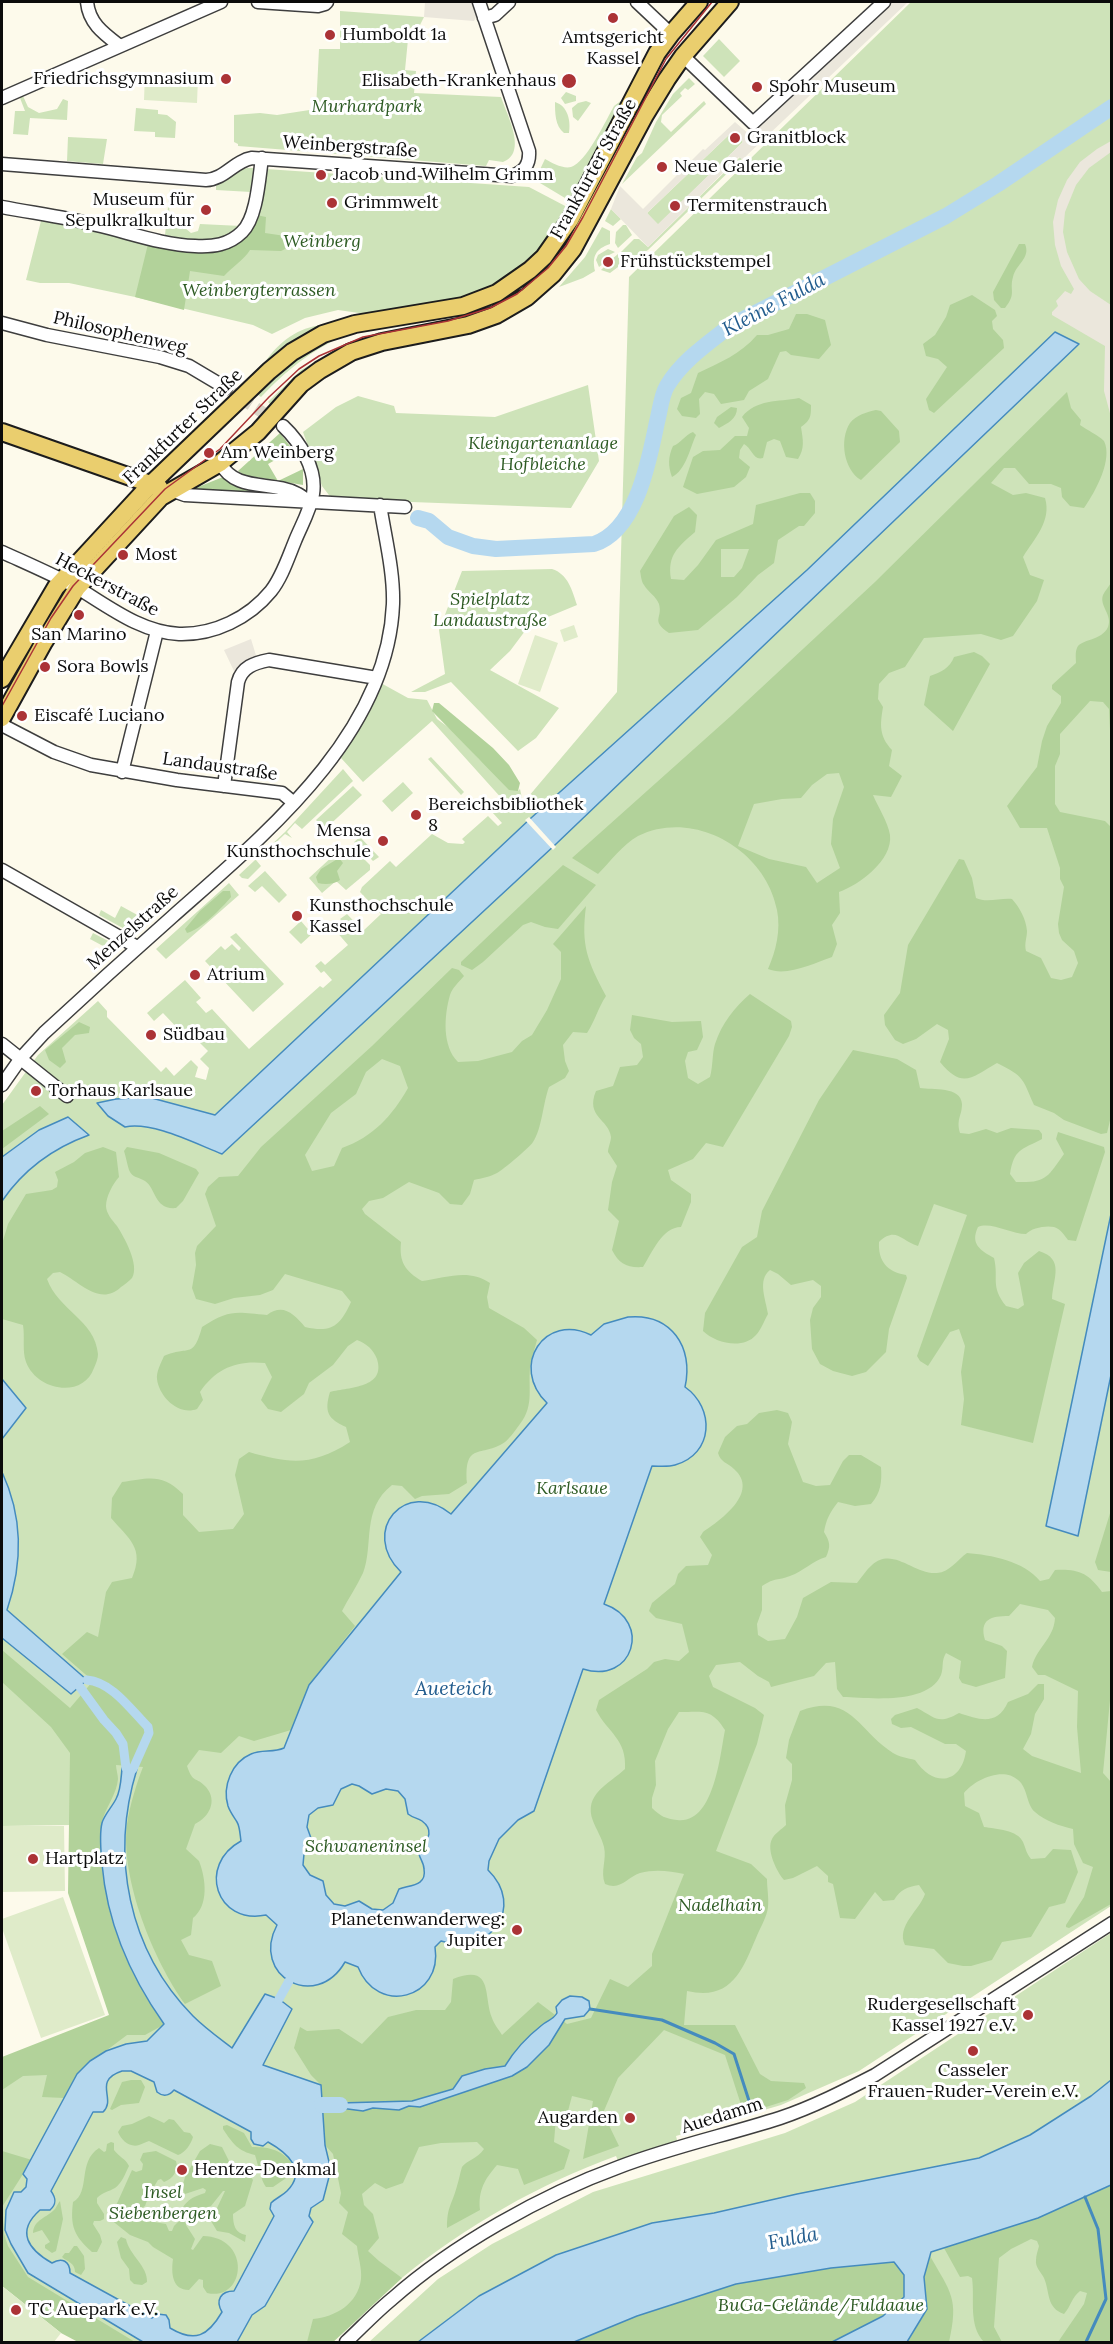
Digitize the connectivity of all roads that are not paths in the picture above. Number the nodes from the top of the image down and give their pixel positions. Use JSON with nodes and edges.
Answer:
{"nodes":[{"id":1,"x":87,"y":2,"type":"edge"},
{"id":2,"x":221,"y":2,"type":"edge"},
{"id":3,"x":258,"y":2,"type":"edge"},
{"id":4,"x":327,"y":2,"type":"edge"},
{"id":5,"x":479,"y":2,"type":"edge"},
{"id":6,"x":509,"y":2,"type":"edge"},
{"id":7,"x":637,"y":2,"type":"edge"},
{"id":8,"x":683,"y":2,"type":"edge"},
{"id":9,"x":699,"y":2,"type":"edge"},
{"id":10,"x":884,"y":2,"type":"edge"},
{"id":11,"x":725,"y":5,"type":"edge"},
{"id":12,"x":484,"y":18,"type":"junction"},
{"id":13,"x":671,"y":34,"type":"junction"},
{"id":14,"x":120,"y":46,"type":"junction"},
{"id":15,"x":684,"y":56,"type":"junction"},
{"id":16,"x":2,"y":98,"type":"edge"},
{"id":17,"x":262,"y":158,"type":"junction"},
{"id":18,"x":2,"y":164,"type":"edge"},
{"id":19,"x":2,"y":207,"type":"edge"},
{"id":20,"x":2,"y":323,"type":"edge"},
{"id":21,"x":226,"y":388,"type":"tunnel mouth"},
{"id":22,"x":283,"y":426,"type":"tunnel mouth"},
{"id":23,"x":2,"y":432,"type":"edge"},
{"id":24,"x":220,"y":463,"type":"junction"},
{"id":25,"x":117,"y":473,"type":"junction"},
{"id":26,"x":151,"y":484,"type":"junction"},
{"id":27,"x":171,"y":490,"type":"junction"},
{"id":28,"x":310,"y":503,"type":"junction"},
{"id":29,"x":380,"y":505,"type":"junction"},
{"id":30,"x":130,"y":507,"type":"junction"},
{"id":31,"x":405,"y":507,"type":"dead end"},
{"id":32,"x":2,"y":552,"type":"edge"},
{"id":33,"x":70,"y":584,"type":"junction"},
{"id":34,"x":157,"y":631,"type":"junction"},
{"id":35,"x":377,"y":678,"type":"junction"},
{"id":36,"x":2,"y":679,"type":"edge"},
{"id":37,"x":2,"y":718,"type":"edge"},
{"id":38,"x":2,"y":725,"type":"edge"},
{"id":39,"x":122,"y":772,"type":"junction"},
{"id":40,"x":224,"y":786,"type":"junction"},
{"id":41,"x":294,"y":803,"type":"junction"},
{"id":42,"x":2,"y":870,"type":"edge"},
{"id":43,"x":137,"y":947,"type":"junction"},
{"id":44,"x":2,"y":1044,"type":"edge"},
{"id":45,"x":21,"y":1058,"type":"junction"},
{"id":46,"x":2,"y":1085,"type":"edge"},
{"id":47,"x":67,"y":1096,"type":"dead end"},
{"id":48,"x":1112,"y":1923,"type":"edge"},
{"id":49,"x":345,"y":2343,"type":"edge"}],
"edges":[{"from":1,"to":14,"type":"street"},
{"from":2,"to":14,"type":"street"},
{"from":3,"to":4,"type":"street"},
{"from":5,"to":12,"type":"street","name":"Weinbergstraße"},
{"from":6,"to":12,"type":"street"},
{"from":7,"to":13,"type":"street"},
{"from":8,"to":13,"type":"main road"},
{"from":9,"to":13,"type":"main road","name":"Frankfurter Straße"},
{"from":10,"to":15,"type":"street"},
{"from":11,"to":15,"type":"main road","name":"Frankfurter Straße"},
{"from":12,"to":17,"type":"street","name":"Weinbergstraße"},
{"from":13,"to":26,"type":"main road","name":"Frankfurter Straße"},
{"from":14,"to":16,"type":"street"},
{"from":15,"to":24,"type":"main road","name":"Frankfurter Straße"},
{"from":17,"to":18,"type":"street","name":"Weinbergstraße"},
{"from":17,"to":19,"type":"street"},
{"from":20,"to":21,"type":"street","name":"Philosophenweg"},
{"from":22,"to":28,"type":"street"},
{"from":23,"to":25,"type":"main road"},
{"from":24,"to":27,"type":"main road","name":"Frankfurter Straße"},
{"from":24,"to":28,"type":"street"},
{"from":25,"to":26,"type":"main road"},
{"from":25,"to":30,"type":"main road"},
{"from":26,"to":27,"type":"main road"},
{"from":26,"to":30,"type":"main road","name":"Frankfurter Straße"},
{"from":27,"to":28,"type":"street"},
{"from":27,"to":33,"type":"main road","name":"Frankfurter Straße"},
{"from":28,"to":29,"type":"street"},
{"from":28,"to":34,"type":"street","name":"Heckerstraße"},
{"from":29,"to":31,"type":"street"},
{"from":29,"to":35,"type":"street","name":"Landaustraße"},
{"from":30,"to":33,"type":"main road","name":"Frankfurter Straße"},
{"from":32,"to":33,"type":"street","name":"Heckerstraße"},
{"from":33,"to":34,"type":"street","name":"Heckerstraße"},
{"from":33,"to":36,"type":"main road","name":"Frankfurter Straße"},
{"from":33,"to":37,"type":"main road","name":"Frankfurter Straße"},
{"from":34,"to":39,"type":"street"},
{"from":35,"to":40,"type":"street"},
{"from":35,"to":41,"type":"street","name":"Landaustraße"},
{"from":38,"to":39,"type":"street","name":"Landaustraße"},
{"from":39,"to":40,"type":"street","name":"Landaustraße"},
{"from":40,"to":41,"type":"street","name":"Landaustraße"},
{"from":41,"to":43,"type":"street","name":"Menzelstraße"},
{"from":42,"to":43,"type":"street"},
{"from":43,"to":45,"type":"street","name":"Menzelstraße"},
{"from":44,"to":45,"type":"street"},
{"from":45,"to":46,"type":"street","name":"Menzelstraße"},
{"from":45,"to":47,"type":"street"},
{"from":48,"to":49,"type":"street","name":"Auedamm"}]}
